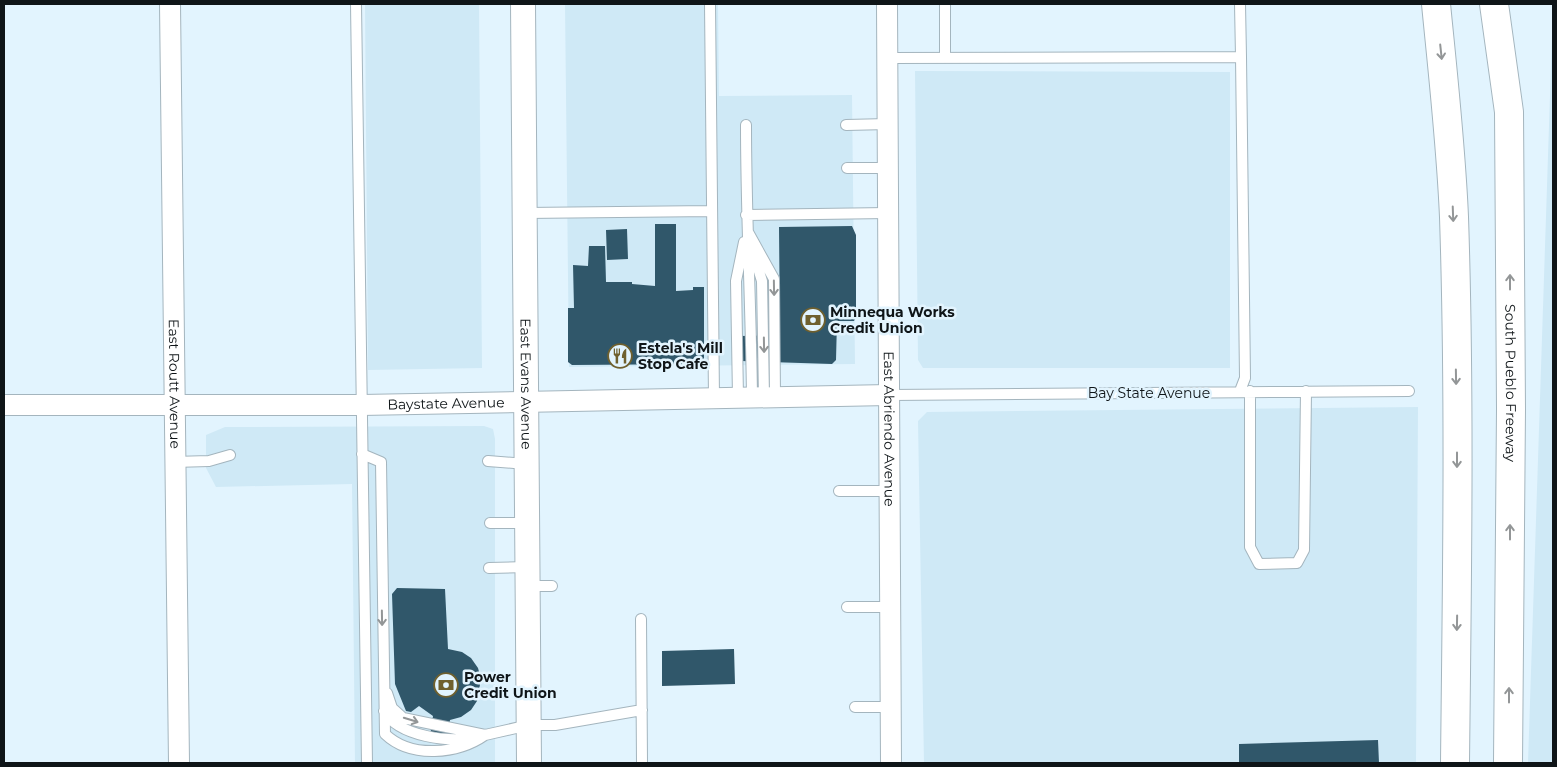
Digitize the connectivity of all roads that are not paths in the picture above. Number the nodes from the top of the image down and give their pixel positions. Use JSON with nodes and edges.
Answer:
{"nodes":[{"id":1,"x":170,"y":4,"type":"edge"},
{"id":2,"x":356,"y":4,"type":"edge"},
{"id":3,"x":523,"y":4,"type":"edge"},
{"id":4,"x":710,"y":4,"type":"edge"},
{"id":5,"x":887,"y":4,"type":"edge"},
{"id":6,"x":945,"y":4,"type":"edge"},
{"id":7,"x":1240,"y":4,"type":"edge"},
{"id":8,"x":1436,"y":4,"type":"edge"},
{"id":9,"x":1494,"y":4,"type":"edge"},
{"id":10,"x":1508,"y":4,"type":"edge"},
{"id":11,"x":1241,"y":57,"type":"junction"},
{"id":12,"x":887,"y":58,"type":"junction"},
{"id":13,"x":945,"y":58,"type":"junction"},
{"id":14,"x":1509,"y":112,"type":"junction"},
{"id":15,"x":888,"y":124,"type":"junction"},
{"id":16,"x":846,"y":125,"type":"dead end"},
{"id":17,"x":746,"y":126,"type":"dead end"},
{"id":18,"x":847,"y":168,"type":"dead end"},
{"id":19,"x":888,"y":168,"type":"junction"},
{"id":20,"x":712,"y":211,"type":"junction"},
{"id":21,"x":524,"y":213,"type":"junction"},
{"id":22,"x":888,"y":213,"type":"junction"},
{"id":23,"x":746,"y":215,"type":"junction"},
{"id":24,"x":746,"y":229,"type":"junction"},
{"id":25,"x":1245,"y":391,"type":"junction"},
{"id":26,"x":1306,"y":391,"type":"junction"},
{"id":27,"x":1409,"y":391,"type":"dead end"},
{"id":28,"x":889,"y":395,"type":"junction"},
{"id":29,"x":757,"y":397,"type":"junction"},
{"id":30,"x":714,"y":398,"type":"junction"},
{"id":31,"x":526,"y":401,"type":"junction"},
{"id":32,"x":174,"y":404,"type":"junction"},
{"id":33,"x":4,"y":405,"type":"edge"},
{"id":34,"x":361,"y":405,"type":"junction"},
{"id":35,"x":362,"y":454,"type":"junction"},
{"id":36,"x":230,"y":456,"type":"dead end"},
{"id":37,"x":488,"y":461,"type":"dead end"},
{"id":38,"x":174,"y":462,"type":"junction"},
{"id":39,"x":526,"y":464,"type":"junction"},
{"id":40,"x":839,"y":491,"type":"dead end"},
{"id":41,"x":889,"y":491,"type":"junction"},
{"id":42,"x":490,"y":523,"type":"dead end"},
{"id":43,"x":527,"y":523,"type":"junction"},
{"id":44,"x":489,"y":568,"type":"dead end"},
{"id":45,"x":528,"y":577,"type":"junction"},
{"id":46,"x":552,"y":586,"type":"dead end"},
{"id":47,"x":847,"y":607,"type":"dead end"},
{"id":48,"x":890,"y":607,"type":"junction"},
{"id":49,"x":641,"y":619,"type":"dead end"},
{"id":50,"x":383,"y":684,"type":"junction"},
{"id":51,"x":855,"y":706,"type":"dead end"},
{"id":52,"x":890,"y":706,"type":"junction"},
{"id":53,"x":642,"y":710,"type":"junction"},
{"id":54,"x":384,"y":711,"type":"junction"},
{"id":55,"x":529,"y":726,"type":"junction"},
{"id":56,"x":485,"y":735,"type":"junction"},
{"id":57,"x":179,"y":763,"type":"edge"},
{"id":58,"x":367,"y":763,"type":"edge"},
{"id":59,"x":529,"y":763,"type":"edge"},
{"id":60,"x":642,"y":763,"type":"edge"},
{"id":61,"x":891,"y":763,"type":"edge"},
{"id":62,"x":1455,"y":763,"type":"edge"},
{"id":63,"x":1508,"y":763,"type":"edge"}],
"edges":[{"from":1,"to":32,"type":"street","name":"East Routt Avenue"},
{"from":2,"to":34,"type":"lane"},
{"from":3,"to":21,"type":"street","name":"East Evans Avenue"},
{"from":4,"to":20,"type":"lane"},
{"from":5,"to":12,"type":"street","name":"East Abriendo Avenue"},
{"from":6,"to":13,"type":"lane"},
{"from":7,"to":11,"type":"lane"},
{"from":8,"to":62,"type":"highway","one_way":true},
{"from":9,"to":14,"type":"highway","name":"South Pueblo Freeway"},
{"from":10,"to":14,"type":"highway"},
{"from":11,"to":13,"type":"lane"},
{"from":11,"to":25,"type":"lane"},
{"from":12,"to":13,"type":"lane"},
{"from":12,"to":15,"type":"street","name":"East Abriendo Avenue"},
{"from":63,"to":14,"type":"highway","name":"South Pueblo Freeway","one_way":true},
{"from":15,"to":16,"type":"lane"},
{"from":15,"to":19,"type":"street","name":"East Abriendo Avenue"},
{"from":17,"to":23,"type":"lane"},
{"from":18,"to":19,"type":"lane"},
{"from":19,"to":22,"type":"street","name":"East Abriendo Avenue"},
{"from":20,"to":21,"type":"lane"},
{"from":20,"to":30,"type":"lane"},
{"from":21,"to":31,"type":"street","name":"East Evans Avenue"},
{"from":22,"to":23,"type":"lane"},
{"from":22,"to":28,"type":"street","name":"East Abriendo Avenue"},
{"from":23,"to":24,"type":"lane"},
{"from":24,"to":29,"type":"lane"},
{"from":24,"to":29,"type":"lane","one_way":true},
{"from":25,"to":26,"type":"lane","name":"Bay State Avenue"},
{"from":25,"to":26,"type":"lane"},
{"from":25,"to":28,"type":"lane","name":"Bay State Avenue"},
{"from":26,"to":27,"type":"lane","name":"Bay State Avenue"},
{"from":28,"to":29,"type":"street","name":"Baystate Avenue"},
{"from":28,"to":41,"type":"street","name":"East Abriendo Avenue"},
{"from":29,"to":30,"type":"street","name":"Baystate Avenue"},
{"from":30,"to":31,"type":"street","name":"Baystate Avenue"},
{"from":31,"to":34,"type":"street","name":"Baystate Avenue"},
{"from":31,"to":39,"type":"street","name":"East Evans Avenue"},
{"from":32,"to":33,"type":"street","name":"Baystate Avenue"},
{"from":32,"to":34,"type":"street","name":"Baystate Avenue"},
{"from":32,"to":38,"type":"street","name":"East Routt Avenue"},
{"from":34,"to":35,"type":"lane"},
{"from":35,"to":50,"type":"lane","one_way":true},
{"from":35,"to":58,"type":"lane"},
{"from":36,"to":38,"type":"lane"},
{"from":37,"to":39,"type":"lane"},
{"from":38,"to":57,"type":"street","name":"East Routt Avenue"},
{"from":39,"to":43,"type":"street","name":"East Evans Avenue"},
{"from":40,"to":41,"type":"lane"},
{"from":41,"to":48,"type":"street","name":"East Abriendo Avenue"},
{"from":42,"to":43,"type":"lane"},
{"from":43,"to":45,"type":"street","name":"East Evans Avenue"},
{"from":44,"to":45,"type":"lane"},
{"from":45,"to":46,"type":"lane"},
{"from":45,"to":55,"type":"street","name":"East Evans Avenue"},
{"from":47,"to":48,"type":"lane"},
{"from":48,"to":52,"type":"street","name":"East Abriendo Avenue"},
{"from":49,"to":53,"type":"lane"},
{"from":50,"to":54,"type":"lane"},
{"from":50,"to":56,"type":"lane","one_way":true},
{"from":51,"to":52,"type":"lane"},
{"from":52,"to":61,"type":"street","name":"East Abriendo Avenue"},
{"from":53,"to":55,"type":"lane"},
{"from":53,"to":60,"type":"lane"},
{"from":54,"to":56,"type":"lane"},
{"from":54,"to":56,"type":"lane"},
{"from":55,"to":56,"type":"lane"},
{"from":55,"to":59,"type":"street","name":"East Evans Avenue"}]}
